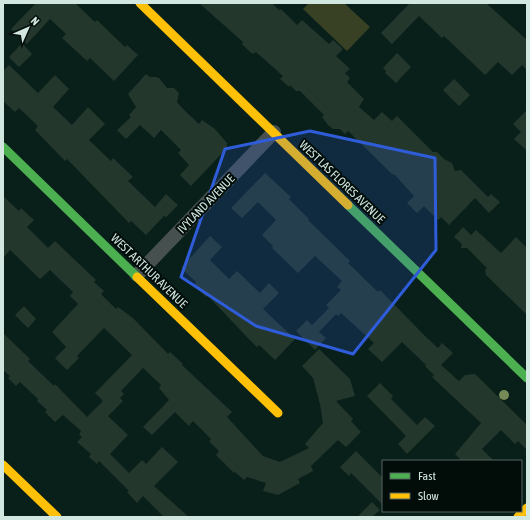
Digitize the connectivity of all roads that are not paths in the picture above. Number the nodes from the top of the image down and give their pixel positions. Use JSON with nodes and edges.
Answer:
{"nodes":[{"id":1,"x":140,"y":3,"type":"edge"},
{"id":2,"x":274,"y":132,"type":"junction"},
{"id":3,"x":3,"y":147,"type":"edge"},
{"id":4,"x":137,"y":275,"type":"junction"},
{"id":5,"x":527,"y":378,"type":"edge"},
{"id":6,"x":278,"y":413,"type":"dead end"},
{"id":7,"x":3,"y":465,"type":"edge"},
{"id":8,"x":527,"y":508,"type":"edge"},
{"id":9,"x":57,"y":517,"type":"edge"},
{"id":10,"x":518,"y":517,"type":"edge"}],
"edges":[{"from":1,"to":2,"type":"street","name":"WEST LAS FLORES AVENUE"},
{"from":2,"to":4,"type":"street","name":"IVYLAND AVENUE"},
{"from":2,"to":5,"type":"street","name":"WEST LAS FLORES AVENUE"},
{"from":3,"to":4,"type":"street","name":"WEST ARTHUR AVENUE"},
{"from":4,"to":6,"type":"street","name":"WEST ARTHUR AVENUE"},
{"from":7,"to":9,"type":"street"},
{"from":8,"to":10,"type":"street"}]}
